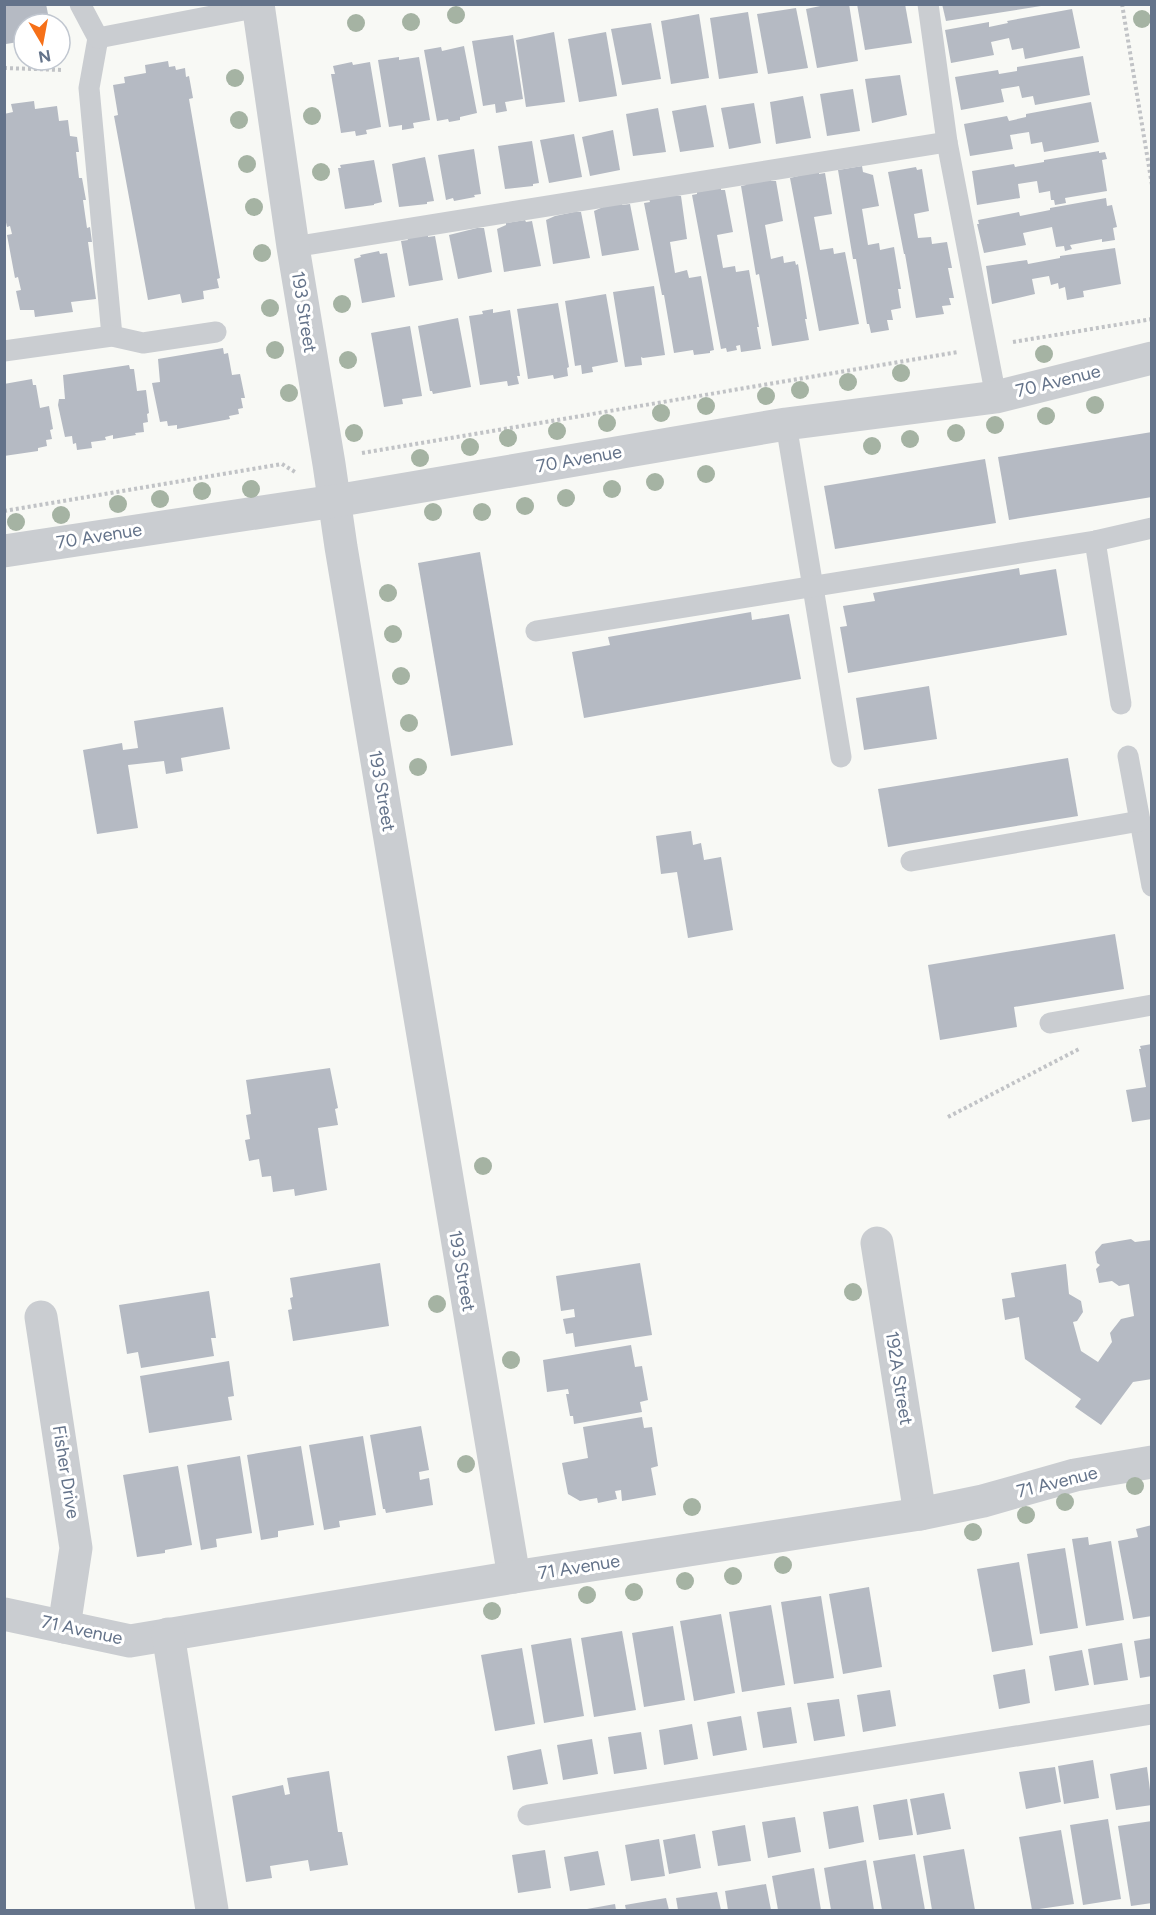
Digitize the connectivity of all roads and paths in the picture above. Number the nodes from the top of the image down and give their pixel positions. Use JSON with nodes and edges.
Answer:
{"nodes":[{"id":1,"x":80,"y":4,"type":"edge"},
{"id":2,"x":928,"y":4,"type":"edge"},
{"id":3,"x":1122,"y":4,"type":"edge"},
{"id":4,"x":264,"y":5,"type":"edge"},
{"id":5,"x":98,"y":38,"type":"junction"},
{"id":6,"x":947,"y":142,"type":"junction"},
{"id":7,"x":1152,"y":185,"type":"edge"},
{"id":8,"x":293,"y":246,"type":"junction"},
{"id":9,"x":1152,"y":319,"type":"edge"},
{"id":10,"x":216,"y":332,"type":"dead end"},
{"id":11,"x":112,"y":336,"type":"junction"},
{"id":12,"x":986,"y":347,"type":"junction"},
{"id":13,"x":4,"y":351,"type":"edge"},
{"id":14,"x":1152,"y":358,"type":"edge"},
{"id":15,"x":996,"y":397,"type":"junction"},
{"id":16,"x":786,"y":424,"type":"junction"},
{"id":17,"x":353,"y":454,"type":"dead end"},
{"id":18,"x":302,"y":476,"type":"dead end"},
{"id":19,"x":334,"y":501,"type":"junction"},
{"id":20,"x":4,"y":512,"type":"edge"},
{"id":21,"x":1152,"y":528,"type":"edge"},
{"id":22,"x":1095,"y":541,"type":"junction"},
{"id":23,"x":4,"y":551,"type":"edge"},
{"id":24,"x":813,"y":587,"type":"junction"},
{"id":25,"x":536,"y":631,"type":"dead end"},
{"id":26,"x":1121,"y":704,"type":"dead end"},
{"id":27,"x":1128,"y":756,"type":"dead end"},
{"id":28,"x":841,"y":758,"type":"dead end"},
{"id":29,"x":1140,"y":821,"type":"junction"},
{"id":30,"x":911,"y":861,"type":"dead end"},
{"id":31,"x":1152,"y":886,"type":"edge"},
{"id":32,"x":1152,"y":1005,"type":"edge"},
{"id":33,"x":1050,"y":1023,"type":"dead end"},
{"id":34,"x":1084,"y":1047,"type":"dead end"},
{"id":35,"x":948,"y":1117,"type":"dead end"},
{"id":36,"x":877,"y":1243,"type":"dead end"},
{"id":37,"x":41,"y":1317,"type":"dead end"},
{"id":38,"x":1152,"y":1462,"type":"edge"},
{"id":39,"x":920,"y":1514,"type":"junction"},
{"id":40,"x":514,"y":1577,"type":"junction"},
{"id":41,"x":4,"y":1614,"type":"edge"},
{"id":42,"x":64,"y":1627,"type":"junction"},
{"id":43,"x":168,"y":1634,"type":"junction"},
{"id":44,"x":1152,"y":1714,"type":"edge"},
{"id":45,"x":528,"y":1815,"type":"dead end"},
{"id":46,"x":212,"y":1911,"type":"edge"}],
"edges":[{"from":1,"to":5,"type":"lane"},
{"from":2,"to":6,"type":"lane"},
{"from":3,"to":7,"type":"path"},
{"from":4,"to":5,"type":"lane"},
{"from":4,"to":8,"type":"street","name":"193 Street"},
{"from":5,"to":11,"type":"lane"},
{"from":6,"to":8,"type":"lane"},
{"from":6,"to":12,"type":"lane"},
{"from":8,"to":19,"type":"street","name":"193 Street"},
{"from":9,"to":12,"type":"path"},
{"from":10,"to":11,"type":"lane"},
{"from":11,"to":13,"type":"lane"},
{"from":12,"to":15,"type":"lane"},
{"from":12,"to":17,"type":"path"},
{"from":14,"to":15,"type":"street","name":"70 Avenue"},
{"from":15,"to":16,"type":"street","name":"70 Avenue"},
{"from":16,"to":19,"type":"street","name":"70 Avenue"},
{"from":16,"to":24,"type":"lane"},
{"from":18,"to":20,"type":"path"},
{"from":19,"to":23,"type":"street","name":"70 Avenue"},
{"from":19,"to":40,"type":"street","name":"193 Street"},
{"from":21,"to":22,"type":"lane"},
{"from":22,"to":24,"type":"lane"},
{"from":22,"to":26,"type":"lane"},
{"from":24,"to":25,"type":"lane"},
{"from":24,"to":28,"type":"lane"},
{"from":27,"to":29,"type":"lane"},
{"from":29,"to":30,"type":"lane"},
{"from":29,"to":31,"type":"lane"},
{"from":32,"to":33,"type":"lane"},
{"from":34,"to":35,"type":"path"},
{"from":36,"to":39,"type":"street","name":"192A Street"},
{"from":37,"to":42,"type":"street","name":"Fisher Drive"},
{"from":38,"to":39,"type":"street","name":"71 Avenue"},
{"from":39,"to":40,"type":"street","name":"71 Avenue"},
{"from":40,"to":43,"type":"street","name":"71 Avenue"},
{"from":41,"to":42,"type":"street","name":"71 Avenue"},
{"from":42,"to":43,"type":"street","name":"71 Avenue"},
{"from":43,"to":46,"type":"street"},
{"from":44,"to":45,"type":"lane"}]}
